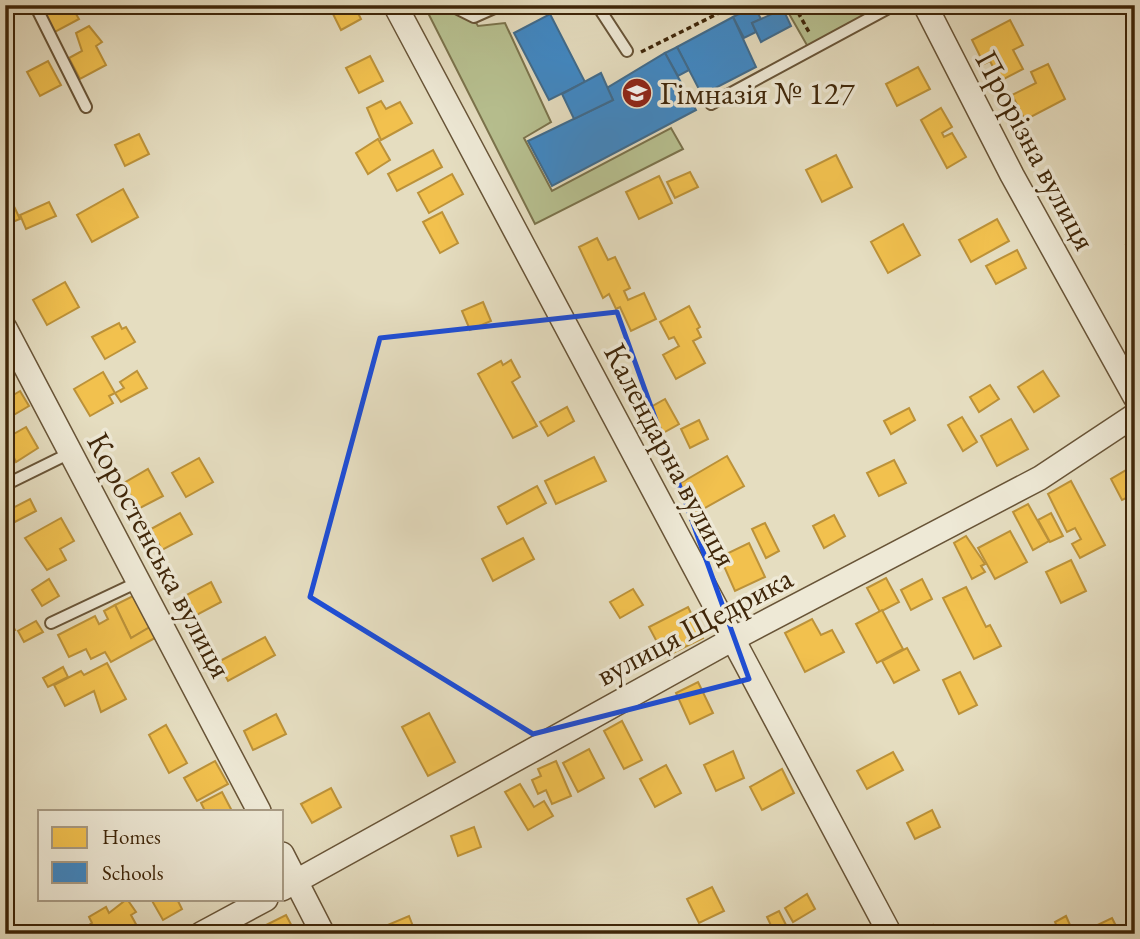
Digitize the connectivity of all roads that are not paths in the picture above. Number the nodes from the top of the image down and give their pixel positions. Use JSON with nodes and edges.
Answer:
{"nodes":[{"id":1,"x":35,"y":5,"type":"edge"},
{"id":2,"x":395,"y":5,"type":"edge"},
{"id":3,"x":450,"y":5,"type":"edge"},
{"id":4,"x":501,"y":5,"type":"edge"},
{"id":5,"x":597,"y":5,"type":"edge"},
{"id":6,"x":894,"y":5,"type":"edge"},
{"id":7,"x":925,"y":5,"type":"edge"},
{"id":8,"x":627,"y":51,"type":"road end"},
{"id":9,"x":711,"y":104,"type":"dead end"},
{"id":10,"x":86,"y":107,"type":"dead end"},
{"id":11,"x":5,"y":328,"type":"edge"},
{"id":12,"x":1135,"y":397,"type":"edge"},
{"id":13,"x":1135,"y":415,"type":"edge"},
{"id":14,"x":71,"y":453,"type":"junction"},
{"id":15,"x":5,"y":485,"type":"edge"},
{"id":16,"x":138,"y":582,"type":"junction"},
{"id":17,"x":51,"y":623,"type":"dead end"},
{"id":18,"x":733,"y":639,"type":"junction"},
{"id":19,"x":258,"y":810,"type":"edge"},
{"id":20,"x":284,"y":863,"type":"edge"},
{"id":21,"x":289,"y":885,"type":"edge"},
{"id":22,"x":264,"y":900,"type":"edge"},
{"id":23,"x":201,"y":934,"type":"edge"},
{"id":24,"x":323,"y":934,"type":"edge"},
{"id":25,"x":890,"y":934,"type":"edge"}],
"edges":[{"from":1,"to":10,"type":"lane"},
{"from":2,"to":18,"type":"street","name":"Календарна вулиця"},
{"from":3,"to":4,"type":"lane"},
{"from":5,"to":8,"type":"lane"},
{"from":6,"to":9,"type":"lane"},
{"from":7,"to":12,"type":"street","name":"Прорізна вулиця"},
{"from":11,"to":14,"type":"street","name":"Коростенська вулиця"},
{"from":13,"to":18,"type":"street","name":"вулиця Щедрика"},
{"from":14,"to":15,"type":"lane"},
{"from":14,"to":16,"type":"street","name":"Коростенська вулиця"},
{"from":16,"to":17,"type":"lane"},
{"from":16,"to":19,"type":"street","name":"Коростенська вулиця"},
{"from":18,"to":21,"type":"street","name":"вулиця Щедрика"},
{"from":18,"to":25,"type":"street","name":"Календарна вулиця"},
{"from":20,"to":21,"type":"street"},
{"from":21,"to":24,"type":"street"},
{"from":22,"to":23,"type":"street"}]}
